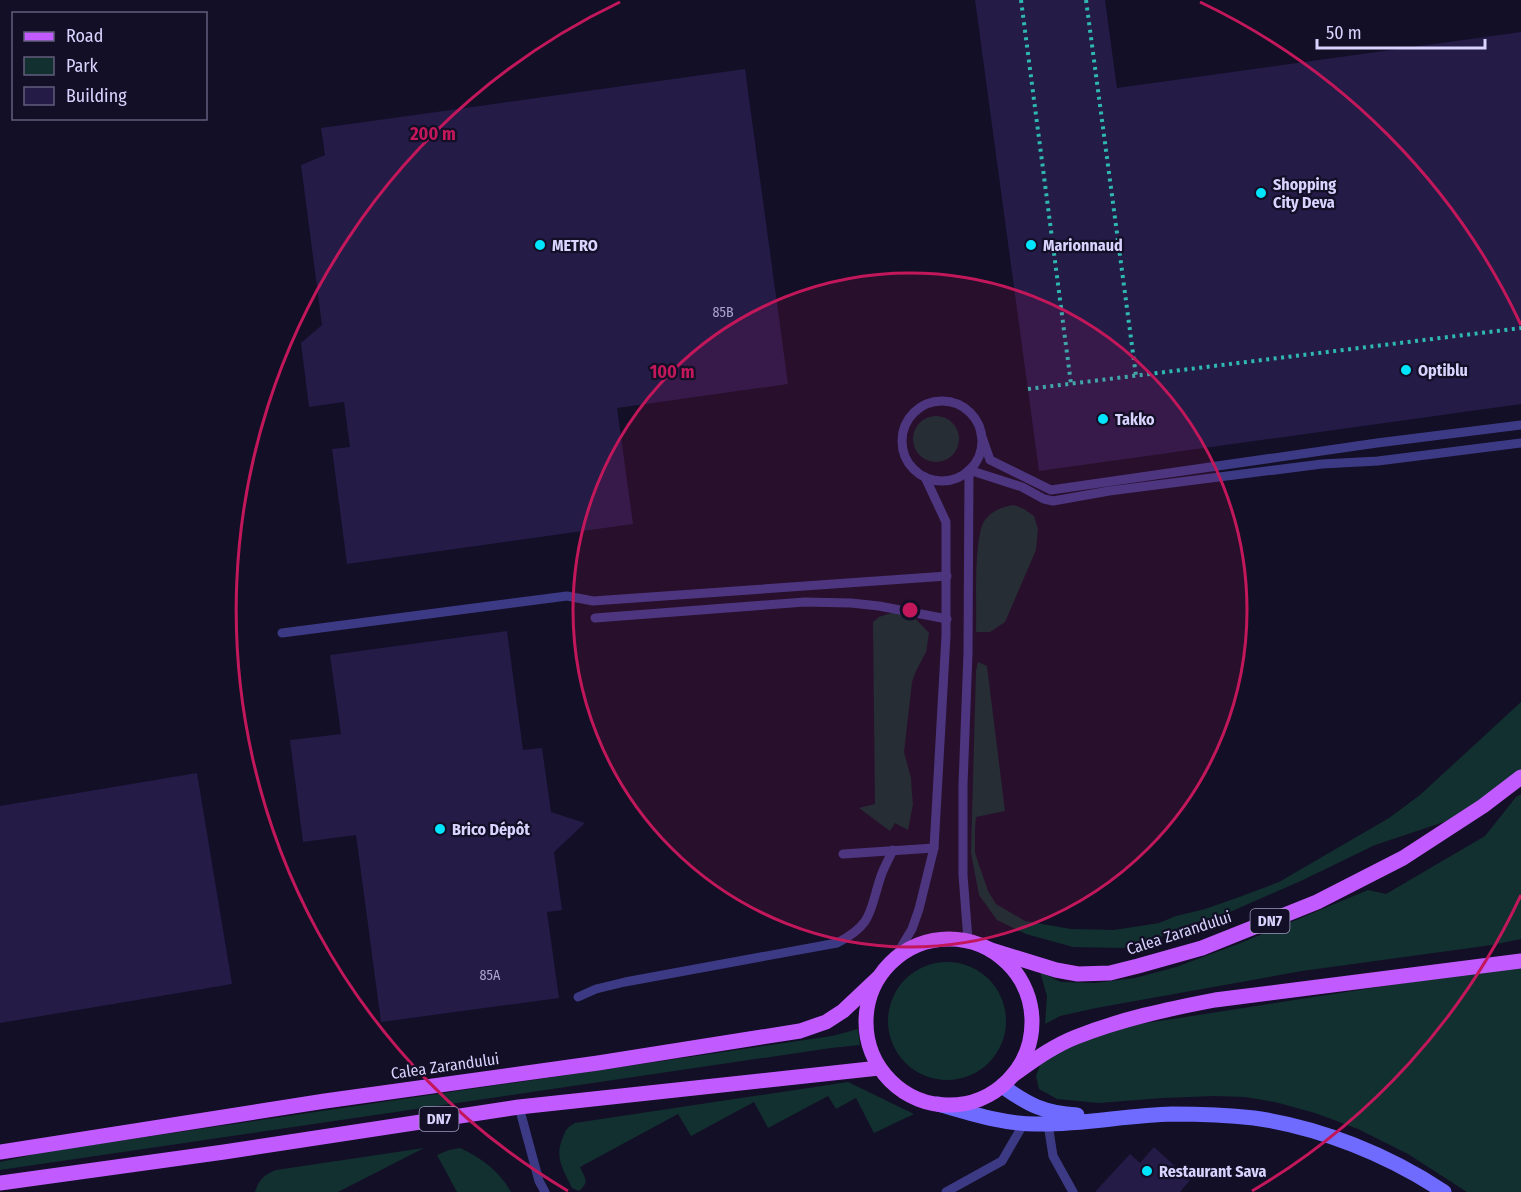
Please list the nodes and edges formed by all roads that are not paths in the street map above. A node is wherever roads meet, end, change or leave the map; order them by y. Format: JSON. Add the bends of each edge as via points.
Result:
{"nodes":[{"id":1,"x":1521,"y":425,"type":"edge"},
{"id":2,"x":981,"y":434,"type":"junction"},
{"id":3,"x":1521,"y":443,"type":"edge"},
{"id":4,"x":969,"y":470,"type":"junction"},
{"id":5,"x":925,"y":477,"type":"junction"},
{"id":6,"x":947,"y":576,"type":"junction"},
{"id":7,"x":595,"y":618,"type":"dead end"},
{"id":8,"x":946,"y":619,"type":"junction"},
{"id":9,"x":282,"y":633,"type":"dead end"},
{"id":10,"x":1521,"y":777,"type":"edge"},
{"id":11,"x":934,"y":848,"type":"junction"},
{"id":12,"x":893,"y":850,"type":"junction"},
{"id":13,"x":843,"y":854,"type":"dead end"},
{"id":14,"x":968,"y":940,"type":"junction"},
{"id":15,"x":991,"y":950,"type":"junction"},
{"id":16,"x":894,"y":959,"type":"junction"},
{"id":17,"x":1521,"y":961,"type":"edge"},
{"id":18,"x":878,"y":978,"type":"junction"},
{"id":19,"x":578,"y":997,"type":"dead end"},
{"id":20,"x":879,"y":1068,"type":"junction"},
{"id":21,"x":1007,"y":1081,"type":"junction"},
{"id":22,"x":938,"y":1104,"type":"junction"},
{"id":23,"x":519,"y":1107,"type":"junction"},
{"id":24,"x":1113,"y":1118,"type":"junction"},
{"id":25,"x":1024,"y":1123,"type":"junction"},
{"id":26,"x":1048,"y":1124,"type":"junction"},
{"id":27,"x":0,"y":1152,"type":"edge"},
{"id":28,"x":0,"y":1183,"type":"edge"},
{"id":29,"x":546,"y":1192,"type":"edge"},
{"id":30,"x":946,"y":1192,"type":"edge"},
{"id":31,"x":1073,"y":1192,"type":"edge"},
{"id":32,"x":1443,"y":1192,"type":"edge"}],
"edges":[{"from":1,"to":2,"type":"lane","via":[[1051,490],[990,460]]},
{"from":2,"to":4,"type":"lane","via":[[977,459]]},
{"from":2,"to":5,"type":"lane","via":[[972,414],[963,407],[942,401],[920,408],[906,424],[902,446],[911,466]]},
{"from":3,"to":4,"type":"lane","via":[[1322,464],[1053,501]]},
{"from":4,"to":5,"type":"lane","via":[[953,479]]},
{"from":4,"to":14,"type":"lane","via":[[963,807]]},
{"from":5,"to":6,"type":"lane","via":[[946,522]]},
{"from":6,"to":8,"type":"lane"},
{"from":6,"to":9,"type":"lane","via":[[593,601],[567,596]]},
{"from":7,"to":8,"type":"lane","via":[[805,602],[879,606]]},
{"from":8,"to":11,"type":"lane"},
{"from":10,"to":15,"type":"main road","name":"Calea Zarandului","number":"DN7","via":[[1403,858],[1317,902],[1202,948],[1110,973],[1078,974]]},
{"from":11,"to":12,"type":"lane"},
{"from":11,"to":16,"type":"lane","via":[[912,929]]},
{"from":12,"to":13,"type":"lane"},
{"from":12,"to":19,"type":"lane","via":[[868,918],[837,943],[626,982]]},
{"from":14,"to":15,"type":"main road","name":"Calea Zarandului","number":"DN7"},
{"from":14,"to":16,"type":"main road","name":"Calea Zarandului","number":"DN7","via":[[934,940],[916,945]]},
{"from":15,"to":21,"type":"main road","name":"Calea Zarandului","number":"DN7","via":[[1010,965],[1024,985],[1031,1008],[1032,1032],[1025,1055]]},
{"from":16,"to":18,"type":"main road","name":"Calea Zarandului","number":"DN7"},
{"from":17,"to":21,"type":"main road","name":"Calea Zarandului","number":"DN7","via":[[1167,1009],[1075,1037]]},
{"from":18,"to":20,"type":"main road","name":"Calea Zarandului","number":"DN7","via":[[868,1001],[866,1026]]},
{"from":18,"to":27,"type":"main road","name":"Calea Zarandului","number":"DN7","via":[[843,1011],[800,1031]]},
{"from":20,"to":22,"type":"main road","name":"Calea Zarandului","number":"DN7","via":[[915,1098]]},
{"from":20,"to":23,"type":"main road","number":"DN7"},
{"from":21,"to":22,"type":"main road","name":"Calea Zarandului","number":"DN7","via":[[986,1096],[966,1103]]},
{"from":21,"to":24,"type":"main road","name":"Calea Zarandului","via":[[1020,1099],[1040,1109]]},
{"from":22,"to":25,"type":"main road","name":"Calea Zarandului"},
{"from":23,"to":28,"type":"main road","number":"DN7"},
{"from":23,"to":29,"type":"lane","via":[[539,1181]]},
{"from":24,"to":26,"type":"main road","name":"Calea Zarandului"},
{"from":24,"to":32,"type":"main road","name":"Calea Zarandului","via":[[1207,1114],[1255,1118],[1310,1130],[1388,1160]]},
{"from":25,"to":26,"type":"main road","name":"Calea Zarandului"},
{"from":25,"to":30,"type":"lane","via":[[1002,1161]]},
{"from":26,"to":31,"type":"lane","via":[[1053,1156]]}]}
